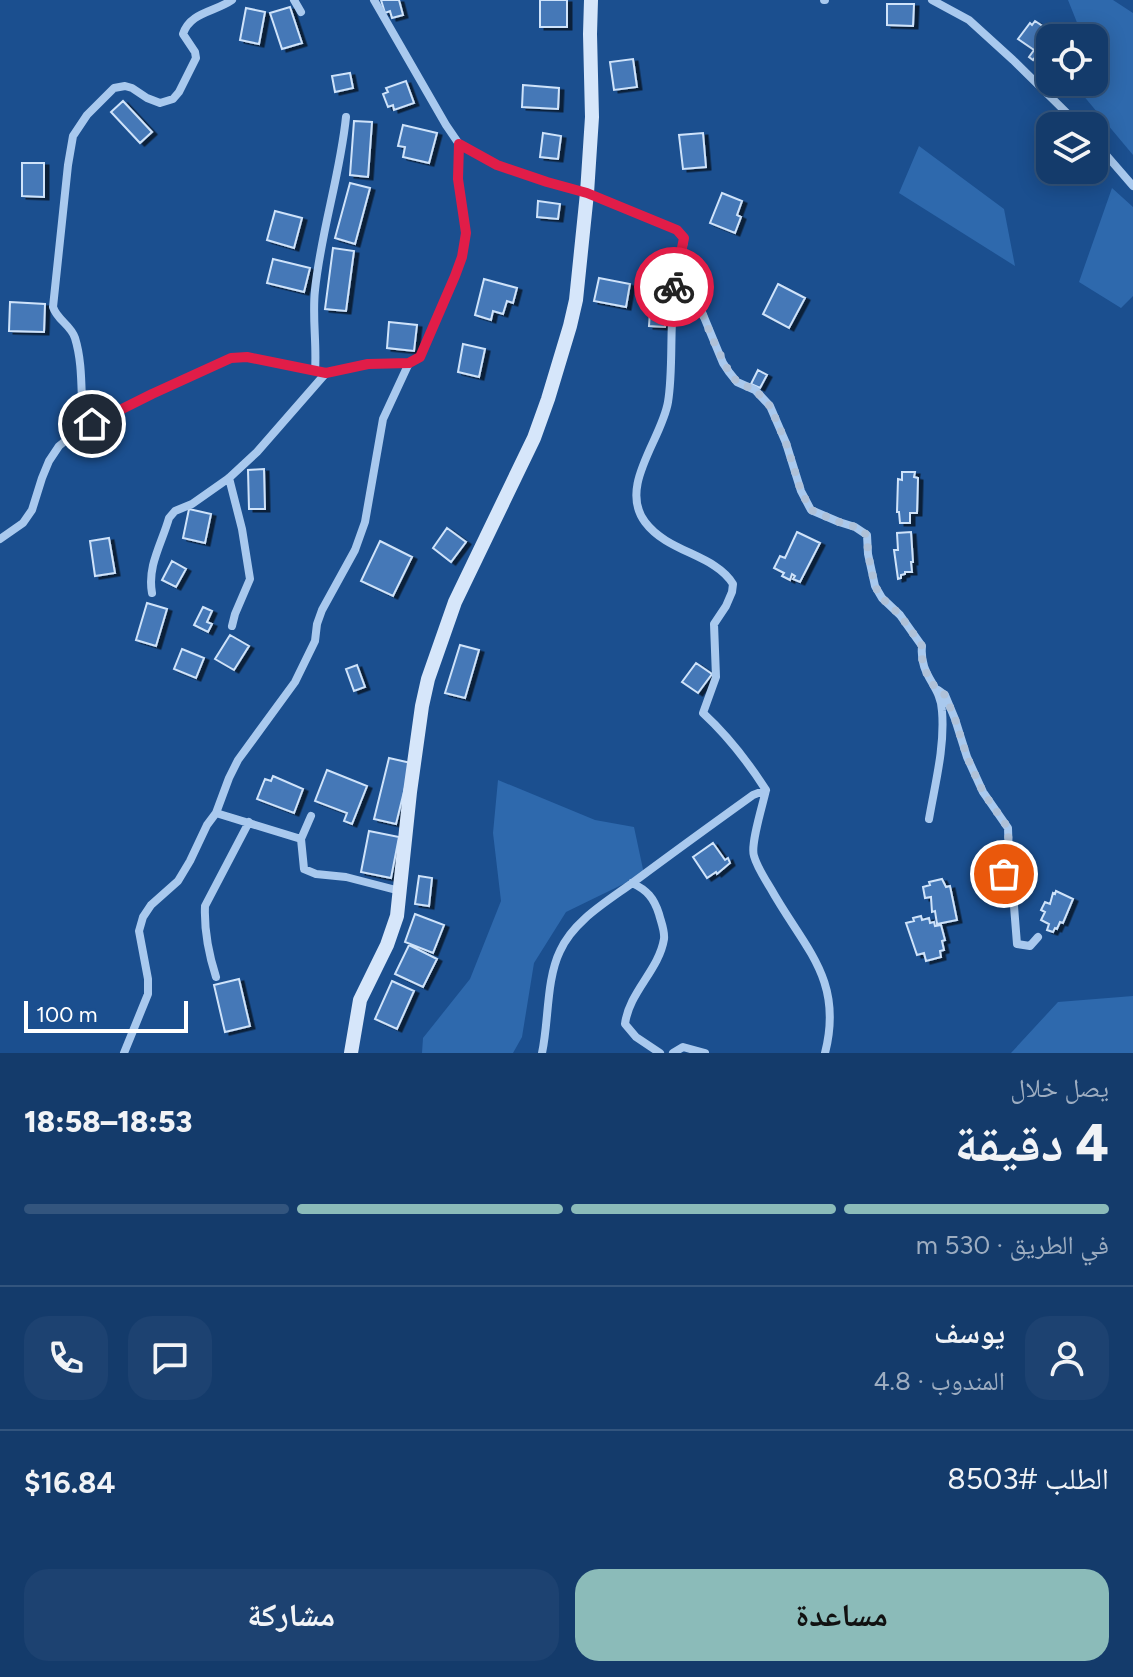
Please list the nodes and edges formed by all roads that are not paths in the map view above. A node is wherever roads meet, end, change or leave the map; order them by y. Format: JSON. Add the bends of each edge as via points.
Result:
{"nodes":[{"id":1,"x":232,"y":0,"type":"edge"},
{"id":2,"x":294,"y":0,"type":"edge"},
{"id":3,"x":374,"y":0,"type":"edge"},
{"id":4,"x":591,"y":0,"type":"edge"},
{"id":5,"x":932,"y":0,"type":"edge"},
{"id":6,"x":301,"y":12,"type":"dead end"},
{"id":7,"x":1066,"y":112,"type":"edge"},
{"id":8,"x":346,"y":117,"type":"dead end"},
{"id":9,"x":459,"y":144,"type":"junction"},
{"id":10,"x":1108,"y":157,"type":"edge"},
{"id":11,"x":1133,"y":186,"type":"edge"},
{"id":12,"x":587,"y":193,"type":"junction"},
{"id":13,"x":674,"y":289,"type":"junction"},
{"id":14,"x":409,"y":363,"type":"junction"},
{"id":15,"x":315,"y":371,"type":"junction"},
{"id":16,"x":326,"y":373,"type":"junction"},
{"id":17,"x":84,"y":429,"type":"junction"},
{"id":18,"x":229,"y":478,"type":"junction"},
{"id":19,"x":0,"y":539,"type":"edge"},
{"id":20,"x":152,"y":593,"type":"dead end"},
{"id":21,"x":232,"y":626,"type":"dead end"},
{"id":22,"x":932,"y":684,"type":"junction"},
{"id":23,"x":766,"y":790,"type":"junction"},
{"id":24,"x":216,"y":813,"type":"junction"},
{"id":25,"x":311,"y":816,"type":"dead end"},
{"id":26,"x":929,"y":819,"type":"dead end"},
{"id":27,"x":249,"y":822,"type":"junction"},
{"id":28,"x":301,"y":839,"type":"junction"},
{"id":29,"x":632,"y":883,"type":"junction"},
{"id":30,"x":400,"y":891,"type":"junction"},
{"id":31,"x":1038,"y":937,"type":"dead end"},
{"id":32,"x":216,"y":977,"type":"dead end"},
{"id":33,"x":124,"y":1053,"type":"edge"},
{"id":34,"x":351,"y":1053,"type":"edge"},
{"id":35,"x":542,"y":1053,"type":"edge"},
{"id":36,"x":660,"y":1053,"type":"edge"},
{"id":37,"x":673,"y":1053,"type":"edge"},
{"id":38,"x":705,"y":1053,"type":"edge"},
{"id":39,"x":825,"y":1053,"type":"edge"}],
"edges":[{"from":1,"to":17,"type":"street","via":[[185,28],[196,58],[173,99],[160,103],[132,88],[114,88],[73,136],[53,307],[74,334]]},
{"from":2,"to":6,"type":"street"},
{"from":3,"to":9,"type":"street"},
{"from":4,"to":12,"type":"main road"},
{"from":5,"to":7,"type":"street","via":[[969,20]]},
{"from":8,"to":15,"type":"street","via":[[315,292]]},
{"from":9,"to":12,"type":"street","via":[[497,165]]},
{"from":9,"to":14,"type":"street","via":[[466,233],[462,257],[420,357]]},
{"from":10,"to":11,"type":"street"},
{"from":12,"to":13,"type":"street","via":[[682,233]]},
{"from":12,"to":30,"type":"main road","via":[[576,300],[548,399],[455,602],[428,679]]},
{"from":13,"to":22,"type":"street","via":[[699,305],[737,382],[755,390],[770,406],[811,510],[867,535],[875,586],[922,646],[924,670]]},
{"from":13,"to":23,"type":"street","via":[[668,402],[635,504],[659,537],[710,563],[732,581],[732,592],[714,624],[716,677],[703,713]]},
{"from":14,"to":16,"type":"street"},
{"from":14,"to":24,"type":"street","via":[[383,419],[355,550],[322,610],[315,641],[295,682],[238,760]]},
{"from":15,"to":16,"type":"street"},
{"from":15,"to":17,"type":"street","via":[[231,358]]},
{"from":16,"to":18,"type":"street"},
{"from":17,"to":19,"type":"street","via":[[59,446],[32,510]]},
{"from":18,"to":20,"type":"street","via":[[169,518],[151,570]]},
{"from":18,"to":21,"type":"street","via":[[250,579]]},
{"from":22,"to":26,"type":"street","via":[[941,701],[942,723]]},
{"from":22,"to":31,"type":"street","via":[[945,695],[983,792],[1008,828],[1004,874],[1017,944],[1030,946]]},
{"from":23,"to":29,"type":"street"},
{"from":23,"to":39,"type":"street","via":[[753,854],[816,960],[828,991],[831,1021]]},
{"from":24,"to":27,"type":"street"},
{"from":24,"to":33,"type":"street","via":[[178,881],[143,917],[139,931],[148,994]]},
{"from":25,"to":28,"type":"street"},
{"from":27,"to":28,"type":"street"},
{"from":27,"to":32,"type":"street","via":[[205,906]]},
{"from":28,"to":30,"type":"street","via":[[304,869]]},
{"from":29,"to":35,"type":"street","via":[[594,911],[558,953]]},
{"from":29,"to":36,"type":"street","via":[[646,889],[656,905],[665,937],[625,1024]]},
{"from":30,"to":34,"type":"main road","via":[[387,945],[360,1000]]},
{"from":37,"to":38,"type":"street","via":[[683,1047]]}]}
